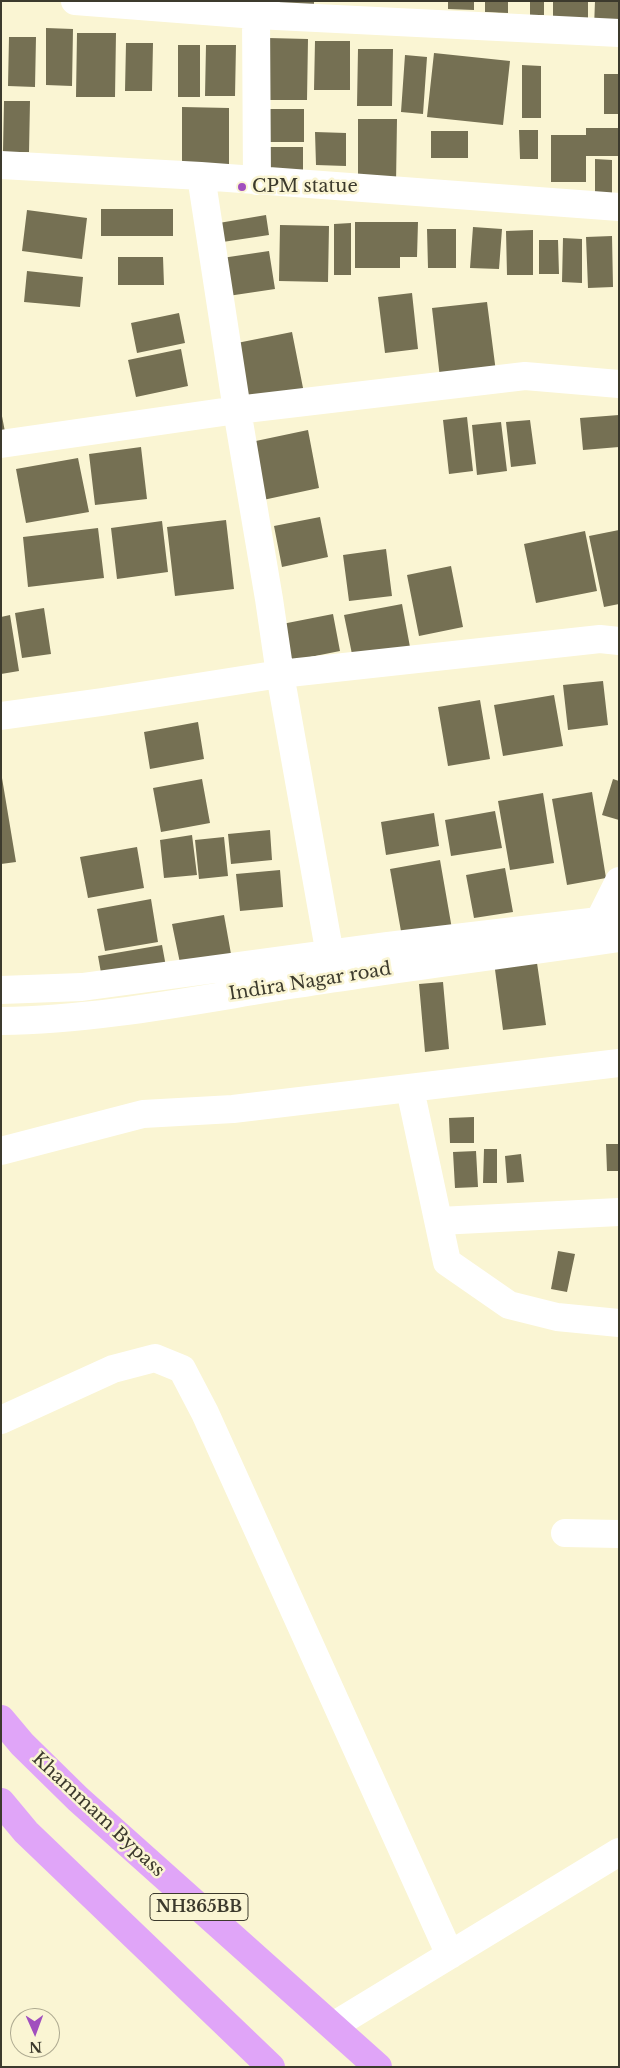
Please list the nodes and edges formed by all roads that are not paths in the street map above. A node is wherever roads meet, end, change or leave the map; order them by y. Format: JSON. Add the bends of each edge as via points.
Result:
{"nodes":[{"id":1,"x":75,"y":1,"type":"edge"},
{"id":2,"x":257,"y":8,"type":"edge"},
{"id":3,"x":619,"y":33,"type":"edge"},
{"id":4,"x":1,"y":164,"type":"edge"},
{"id":5,"x":201,"y":176,"type":"junction"},
{"id":6,"x":257,"y":181,"type":"junction"},
{"id":7,"x":619,"y":207,"type":"edge"},
{"id":8,"x":619,"y":384,"type":"edge"},
{"id":9,"x":237,"y":410,"type":"junction"},
{"id":10,"x":1,"y":444,"type":"edge"},
{"id":11,"x":619,"y":641,"type":"edge"},
{"id":12,"x":280,"y":674,"type":"junction"},
{"id":13,"x":1,"y":716,"type":"edge"},
{"id":14,"x":619,"y":881,"type":"edge"},
{"id":15,"x":612,"y":925,"type":"edge"},
{"id":16,"x":330,"y":955,"type":"junction"},
{"id":17,"x":1,"y":990,"type":"edge"},
{"id":18,"x":1,"y":1021,"type":"edge"},
{"id":19,"x":619,"y":1062,"type":"edge"},
{"id":20,"x":410,"y":1089,"type":"junction"},
{"id":21,"x":1,"y":1151,"type":"edge"},
{"id":22,"x":619,"y":1212,"type":"edge"},
{"id":23,"x":439,"y":1221,"type":"junction"},
{"id":24,"x":619,"y":1324,"type":"edge"},
{"id":25,"x":1,"y":1420,"type":"edge"},
{"id":26,"x":565,"y":1533,"type":"dead end"},
{"id":27,"x":619,"y":1534,"type":"edge"},
{"id":28,"x":1,"y":1719,"type":"edge"},
{"id":29,"x":1,"y":1802,"type":"edge"},
{"id":30,"x":619,"y":1852,"type":"edge"},
{"id":31,"x":450,"y":1954,"type":"junction"},
{"id":32,"x":333,"y":2026,"type":"junction"},
{"id":33,"x":271,"y":2067,"type":"edge"},
{"id":34,"x":378,"y":2067,"type":"edge"}],
"edges":[{"from":1,"to":2,"type":"street"},
{"from":2,"to":3,"type":"street"},
{"from":2,"to":6,"type":"street"},
{"from":4,"to":5,"type":"street"},
{"from":5,"to":6,"type":"street"},
{"from":5,"to":9,"type":"street"},
{"from":6,"to":7,"type":"street"},
{"from":8,"to":9,"type":"street","via":[[525,376]]},
{"from":9,"to":10,"type":"street"},
{"from":9,"to":12,"type":"street"},
{"from":11,"to":12,"type":"street","via":[[600,639]]},
{"from":12,"to":13,"type":"street"},
{"from":12,"to":16,"type":"street"},
{"from":14,"to":15,"type":"street"},
{"from":15,"to":16,"type":"street","name":"Indira Nagar road","via":[[386,946]]},
{"from":15,"to":18,"type":"street","name":"Indira Nagar road","via":[[350,975],[148,1007]]},
{"from":16,"to":17,"type":"street","name":"Indira Nagar road","via":[[82,987]]},
{"from":19,"to":20,"type":"street"},
{"from":20,"to":21,"type":"street","via":[[233,1109],[143,1114]]},
{"from":20,"to":23,"type":"street"},
{"from":22,"to":23,"type":"street"},
{"from":23,"to":24,"type":"street","via":[[447,1262],[509,1306]]},
{"from":25,"to":31,"type":"street","via":[[112,1369],[155,1358],[182,1369]]},
{"from":26,"to":27,"type":"street"},
{"from":28,"to":32,"type":"highway","name":"Khammam Bypass","number":"NH365BB","via":[[78,1799]]},
{"from":29,"to":33,"type":"highway","number":"NH365BB","via":[[26,1832]]},
{"from":30,"to":31,"type":"street"},
{"from":31,"to":32,"type":"street"},
{"from":32,"to":34,"type":"highway","name":"Khammam Bypass","number":"NH365BB"}]}
